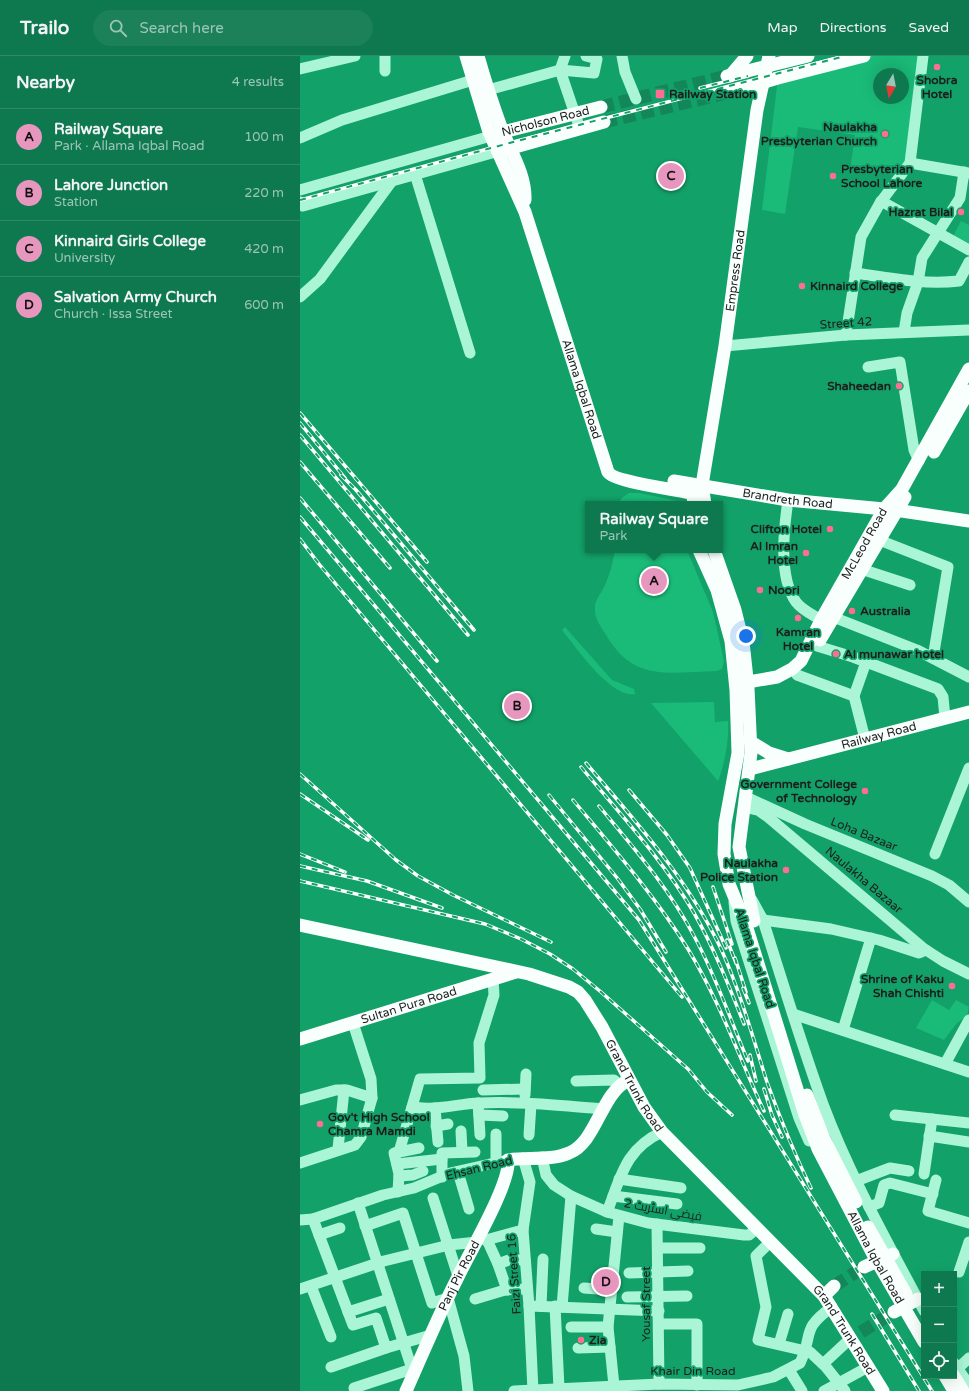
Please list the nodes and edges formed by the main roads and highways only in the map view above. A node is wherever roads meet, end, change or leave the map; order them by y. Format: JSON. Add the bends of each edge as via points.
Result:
{"nodes":[{"id":1,"x":466,"y":56,"type":"edge"},
{"id":2,"x":478,"y":56,"type":"edge"},
{"id":3,"x":747,"y":56,"type":"edge"},
{"id":4,"x":864,"y":56,"type":"edge"},
{"id":5,"x":803,"y":57,"type":"edge"},
{"id":6,"x":764,"y":62,"type":"edge"},
{"id":7,"x":761,"y":83,"type":"junction"},
{"id":8,"x":731,"y":92,"type":"tunnel mouth"},
{"id":9,"x":601,"y":107,"type":"tunnel mouth"},
{"id":10,"x":604,"y":122,"type":"tunnel mouth"},
{"id":11,"x":497,"y":134,"type":"junction"},
{"id":12,"x":505,"y":149,"type":"junction"},
{"id":13,"x":969,"y":369,"type":"edge"},
{"id":14,"x":969,"y":392,"type":"edge"},
{"id":15,"x":607,"y":469,"type":"junction"},
{"id":16,"x":702,"y":485,"type":"junction"},
{"id":17,"x":694,"y":501,"type":"edge"},
{"id":18,"x":705,"y":501,"type":"edge"},
{"id":19,"x":890,"y":510,"type":"junction"},
{"id":20,"x":969,"y":521,"type":"edge"},
{"id":21,"x":700,"y":553,"type":"edge"},
{"id":22,"x":715,"y":553,"type":"edge"},
{"id":23,"x":827,"y":618,"type":"junction"},
{"id":24,"x":742,"y":686,"type":"junction"},
{"id":25,"x":969,"y":712,"type":"edge"},
{"id":26,"x":751,"y":742,"type":"junction"},
{"id":27,"x":788,"y":759,"type":"junction"},
{"id":28,"x":750,"y":769,"type":"junction"},
{"id":29,"x":754,"y":922,"type":"junction"},
{"id":30,"x":300,"y":925,"type":"edge"},
{"id":31,"x":517,"y":971,"type":"junction"},
{"id":32,"x":300,"y":1040,"type":"edge"},
{"id":33,"x":624,"y":1083,"type":"junction"},
{"id":34,"x":502,"y":1161,"type":"joint"},
{"id":35,"x":893,"y":1254,"type":"road end"},
{"id":36,"x":869,"y":1265,"type":"tunnel mouth"},
{"id":37,"x":834,"y":1286,"type":"tunnel mouth"},
{"id":38,"x":824,"y":1296,"type":"junction"},
{"id":39,"x":921,"y":1305,"type":"edge"},
{"id":40,"x":898,"y":1310,"type":"tunnel mouth"},
{"id":41,"x":921,"y":1321,"type":"edge"},
{"id":42,"x":921,"y":1337,"type":"edge"},
{"id":43,"x":951,"y":1379,"type":"edge"},
{"id":44,"x":954,"y":1379,"type":"edge"},
{"id":45,"x":880,"y":1390,"type":"edge"},
{"id":46,"x":406,"y":1391,"type":"edge"},
{"id":47,"x":954,"y":1391,"type":"edge"},
{"id":48,"x":963,"y":1391,"type":"edge"}],
"edges":[{"from":1,"to":11,"type":"main road","name":"Allama Iqbal Road","via":[[473,80]]},
{"from":2,"to":11,"type":"main road","name":"Allama Iqbal Road"},
{"from":3,"to":6,"type":"main road","via":[[729,76]]},
{"from":4,"to":7,"type":"main road"},
{"from":5,"to":6,"type":"main road"},
{"from":6,"to":7,"type":"main road","name":"Empress Road"},
{"from":7,"to":8,"type":"main road"},
{"from":7,"to":16,"type":"main road","name":"Empress Road","via":[[725,346]]},
{"from":9,"to":11,"type":"main road","name":"Nicholson Road"},
{"from":10,"to":12,"type":"main road","name":"Nicholson Road"},
{"from":11,"to":12,"type":"main road","name":"Allama Iqbal Road"},
{"from":12,"to":15,"type":"main road","name":"Allama Iqbal Road","via":[[526,195],[525,212]]},
{"from":13,"to":19,"type":"main road","name":"McLeod Road"},
{"from":14,"to":19,"type":"main road","name":"McLeod Road","via":[[923,471]]},
{"from":15,"to":16,"type":"main road","name":"Brandreth Road"},
{"from":15,"to":17,"type":"main road","via":[[610,476],[618,479],[690,493]]},
{"from":16,"to":18,"type":"main road"},
{"from":16,"to":19,"type":"main road","name":"Brandreth Road","via":[[788,500]]},
{"from":19,"to":20,"type":"main road","name":"Brandreth Road"},
{"from":19,"to":23,"type":"main road","name":"McLeod Road"},
{"from":19,"to":23,"type":"main road","name":"McLeod Road","via":[[879,540]]},
{"from":21,"to":24,"type":"main road","name":"Allama Iqbal Road","via":[[723,608]]},
{"from":22,"to":24,"type":"main road","name":"Allama Iqbal Road","via":[[743,642]]},
{"from":23,"to":24,"type":"main road","name":"McLeod Road","via":[[796,666],[777,677]]},
{"from":23,"to":24,"type":"main road","name":"McLeod Road","via":[[806,667],[797,675],[781,682]]},
{"from":24,"to":26,"type":"main road","name":"Allama Iqbal Road"},
{"from":24,"to":29,"type":"main road","name":"Allama Iqbal Road","via":[[738,753],[724,839],[726,870],[733,893]]},
{"from":25,"to":27,"type":"main road","name":"Railway Road"},
{"from":26,"to":27,"type":"main road","via":[[769,753]]},
{"from":26,"to":28,"type":"main road","name":"Allama Iqbal Road"},
{"from":27,"to":28,"type":"main road","name":"Railway Road"},
{"from":28,"to":29,"type":"main road","name":"Allama Iqbal Road","via":[[739,856]]},
{"from":29,"to":41,"type":"main road","name":"Allama Iqbal Road","bridge":true,"via":[[820,1128],[868,1227]]},
{"from":29,"to":42,"type":"main road","name":"Allama Iqbal Road","bridge":true,"via":[[811,1132],[832,1178]]},
{"from":30,"to":31,"type":"main road","name":"Grand Trunk Road"},
{"from":31,"to":32,"type":"main road","name":"Sultan Pura Road"},
{"from":31,"to":33,"type":"main road","name":"Grand Trunk Road","via":[[560,983],[578,992],[602,1027]]},
{"from":33,"to":34,"type":"main road","name":"Ehsan Road","via":[[585,1140],[574,1150],[564,1155]]},
{"from":33,"to":38,"type":"main road","name":"Grand Trunk Road","via":[[662,1132]]},
{"from":34,"to":46,"type":"main road","name":"Panj Pir Road","via":[[508,1172],[481,1239],[458,1276]]},
{"from":35,"to":36,"type":"main road"},
{"from":37,"to":38,"type":"main road"},
{"from":38,"to":45,"type":"main road","name":"Grand Trunk Road","via":[[856,1335]]},
{"from":39,"to":40,"type":"main road"},
{"from":43,"to":47,"type":"main road","bridge":true},
{"from":44,"to":48,"type":"main road"}]}
